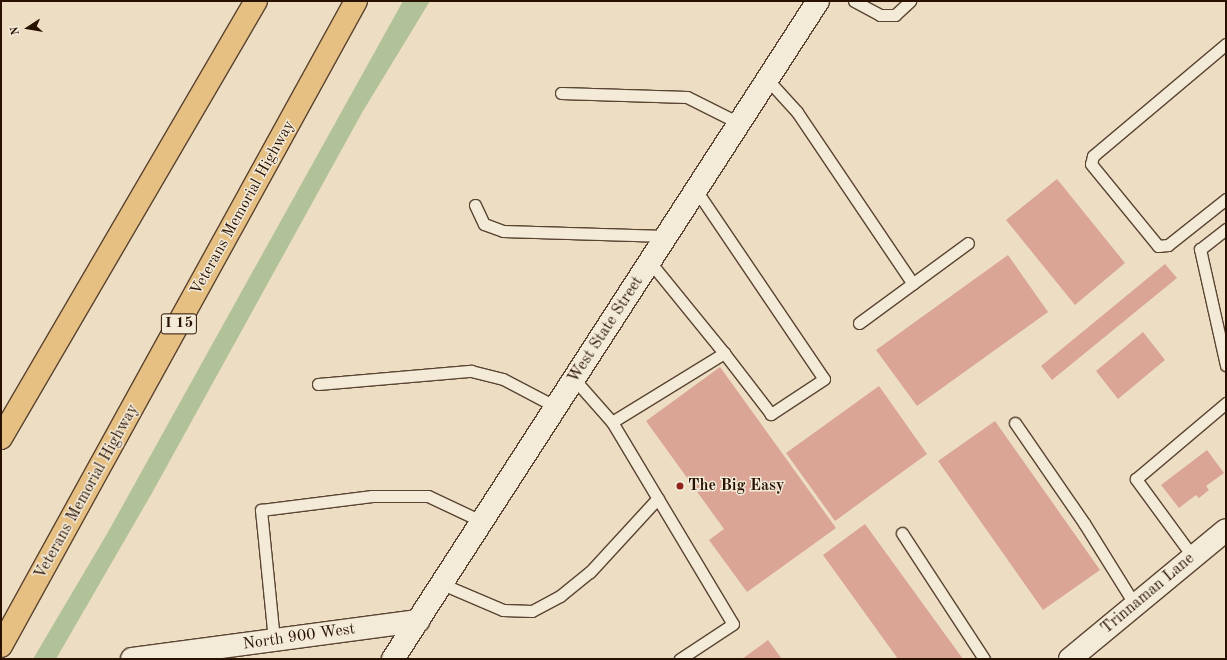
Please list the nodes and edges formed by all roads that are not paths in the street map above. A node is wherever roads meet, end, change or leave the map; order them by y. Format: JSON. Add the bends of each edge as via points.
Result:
{"nodes":[{"id":1,"x":256,"y":1,"type":"edge"},
{"id":2,"x":356,"y":1,"type":"edge"},
{"id":3,"x":818,"y":1,"type":"edge"},
{"id":4,"x":854,"y":1,"type":"edge"},
{"id":5,"x":910,"y":1,"type":"edge"},
{"id":6,"x":1226,"y":44,"type":"edge"},
{"id":7,"x":767,"y":79,"type":"junction"},
{"id":8,"x":561,"y":93,"type":"dead end"},
{"id":9,"x":739,"y":123,"type":"junction"},
{"id":10,"x":696,"y":190,"type":"junction"},
{"id":11,"x":1226,"y":199,"type":"edge"},
{"id":12,"x":475,"y":205,"type":"dead end"},
{"id":13,"x":1226,"y":229,"type":"edge"},
{"id":14,"x":666,"y":236,"type":"junction"},
{"id":15,"x":968,"y":243,"type":"dead end"},
{"id":16,"x":650,"y":262,"type":"junction"},
{"id":17,"x":912,"y":284,"type":"junction"},
{"id":18,"x":859,"y":323,"type":"dead end"},
{"id":19,"x":724,"y":353,"type":"junction"},
{"id":20,"x":1226,"y":365,"type":"edge"},
{"id":21,"x":574,"y":379,"type":"junction"},
{"id":22,"x":318,"y":384,"type":"dead end"},
{"id":23,"x":1226,"y":403,"type":"edge"},
{"id":24,"x":556,"y":407,"type":"junction"},
{"id":25,"x":612,"y":422,"type":"junction"},
{"id":26,"x":1015,"y":423,"type":"dead end"},
{"id":27,"x":1,"y":438,"type":"edge"},
{"id":28,"x":658,"y":498,"type":"junction"},
{"id":29,"x":483,"y":522,"type":"junction"},
{"id":30,"x":1226,"y":530,"type":"edge"},
{"id":31,"x":902,"y":533,"type":"dead end"},
{"id":32,"x":1193,"y":557,"type":"junction"},
{"id":33,"x":442,"y":584,"type":"junction"},
{"id":34,"x":1135,"y":605,"type":"junction"},
{"id":35,"x":418,"y":621,"type":"junction"},
{"id":36,"x":274,"y":640,"type":"junction"},
{"id":37,"x":1,"y":646,"type":"edge"},
{"id":38,"x":132,"y":659,"type":"edge"},
{"id":39,"x":393,"y":659,"type":"edge"},
{"id":40,"x":680,"y":659,"type":"edge"},
{"id":41,"x":984,"y":659,"type":"edge"},
{"id":42,"x":1070,"y":659,"type":"edge"}],
"edges":[{"from":1,"to":27,"type":"highway"},
{"from":2,"to":37,"type":"highway","name":"Veterans Memorial Highway","number":"I 15"},
{"from":3,"to":7,"type":"main road","name":"West State Street"},
{"from":4,"to":5,"type":"lane","via":[[880,15],[895,16]]},
{"from":6,"to":11,"type":"lane","via":[[1092,156],[1091,164],[1158,246],[1168,245]]},
{"from":7,"to":9,"type":"main road","name":"West State Street"},
{"from":7,"to":17,"type":"lane","via":[[797,112]]},
{"from":8,"to":9,"type":"lane","via":[[687,97]]},
{"from":9,"to":10,"type":"main road","name":"West State Street"},
{"from":10,"to":14,"type":"main road","name":"West State Street"},
{"from":10,"to":19,"type":"lane","via":[[824,379],[771,414]]},
{"from":12,"to":14,"type":"lane","via":[[484,224],[503,231]]},
{"from":13,"to":20,"type":"lane","via":[[1200,249]]},
{"from":14,"to":16,"type":"main road","name":"West State Street"},
{"from":15,"to":17,"type":"lane"},
{"from":16,"to":19,"type":"lane"},
{"from":16,"to":21,"type":"main road","name":"West State Street"},
{"from":17,"to":18,"type":"lane"},
{"from":19,"to":25,"type":"lane"},
{"from":21,"to":24,"type":"main road","name":"West State Street"},
{"from":21,"to":25,"type":"lane"},
{"from":22,"to":24,"type":"lane","via":[[471,371],[503,379]]},
{"from":23,"to":32,"type":"lane","via":[[1136,479]]},
{"from":24,"to":29,"type":"main road","name":"West State Street"},
{"from":25,"to":28,"type":"lane"},
{"from":26,"to":34,"type":"lane","via":[[1084,523]]},
{"from":28,"to":33,"type":"lane","via":[[595,567],[560,596],[532,611],[503,610]]},
{"from":28,"to":40,"type":"lane","via":[[733,624]]},
{"from":29,"to":33,"type":"main road","name":"West State Street"},
{"from":29,"to":36,"type":"lane","via":[[428,496],[372,496],[261,510]]},
{"from":30,"to":32,"type":"main road","name":"Trinnaman Lane"},
{"from":31,"to":41,"type":"lane"},
{"from":32,"to":34,"type":"main road","name":"Trinnaman Lane"},
{"from":33,"to":35,"type":"main road","name":"West State Street"},
{"from":34,"to":42,"type":"main road","name":"Trinnaman Lane"},
{"from":35,"to":36,"type":"main road","name":"North 900 West"},
{"from":35,"to":39,"type":"main road","name":"West State Street"},
{"from":36,"to":38,"type":"main road","name":"North 900 West"}]}
